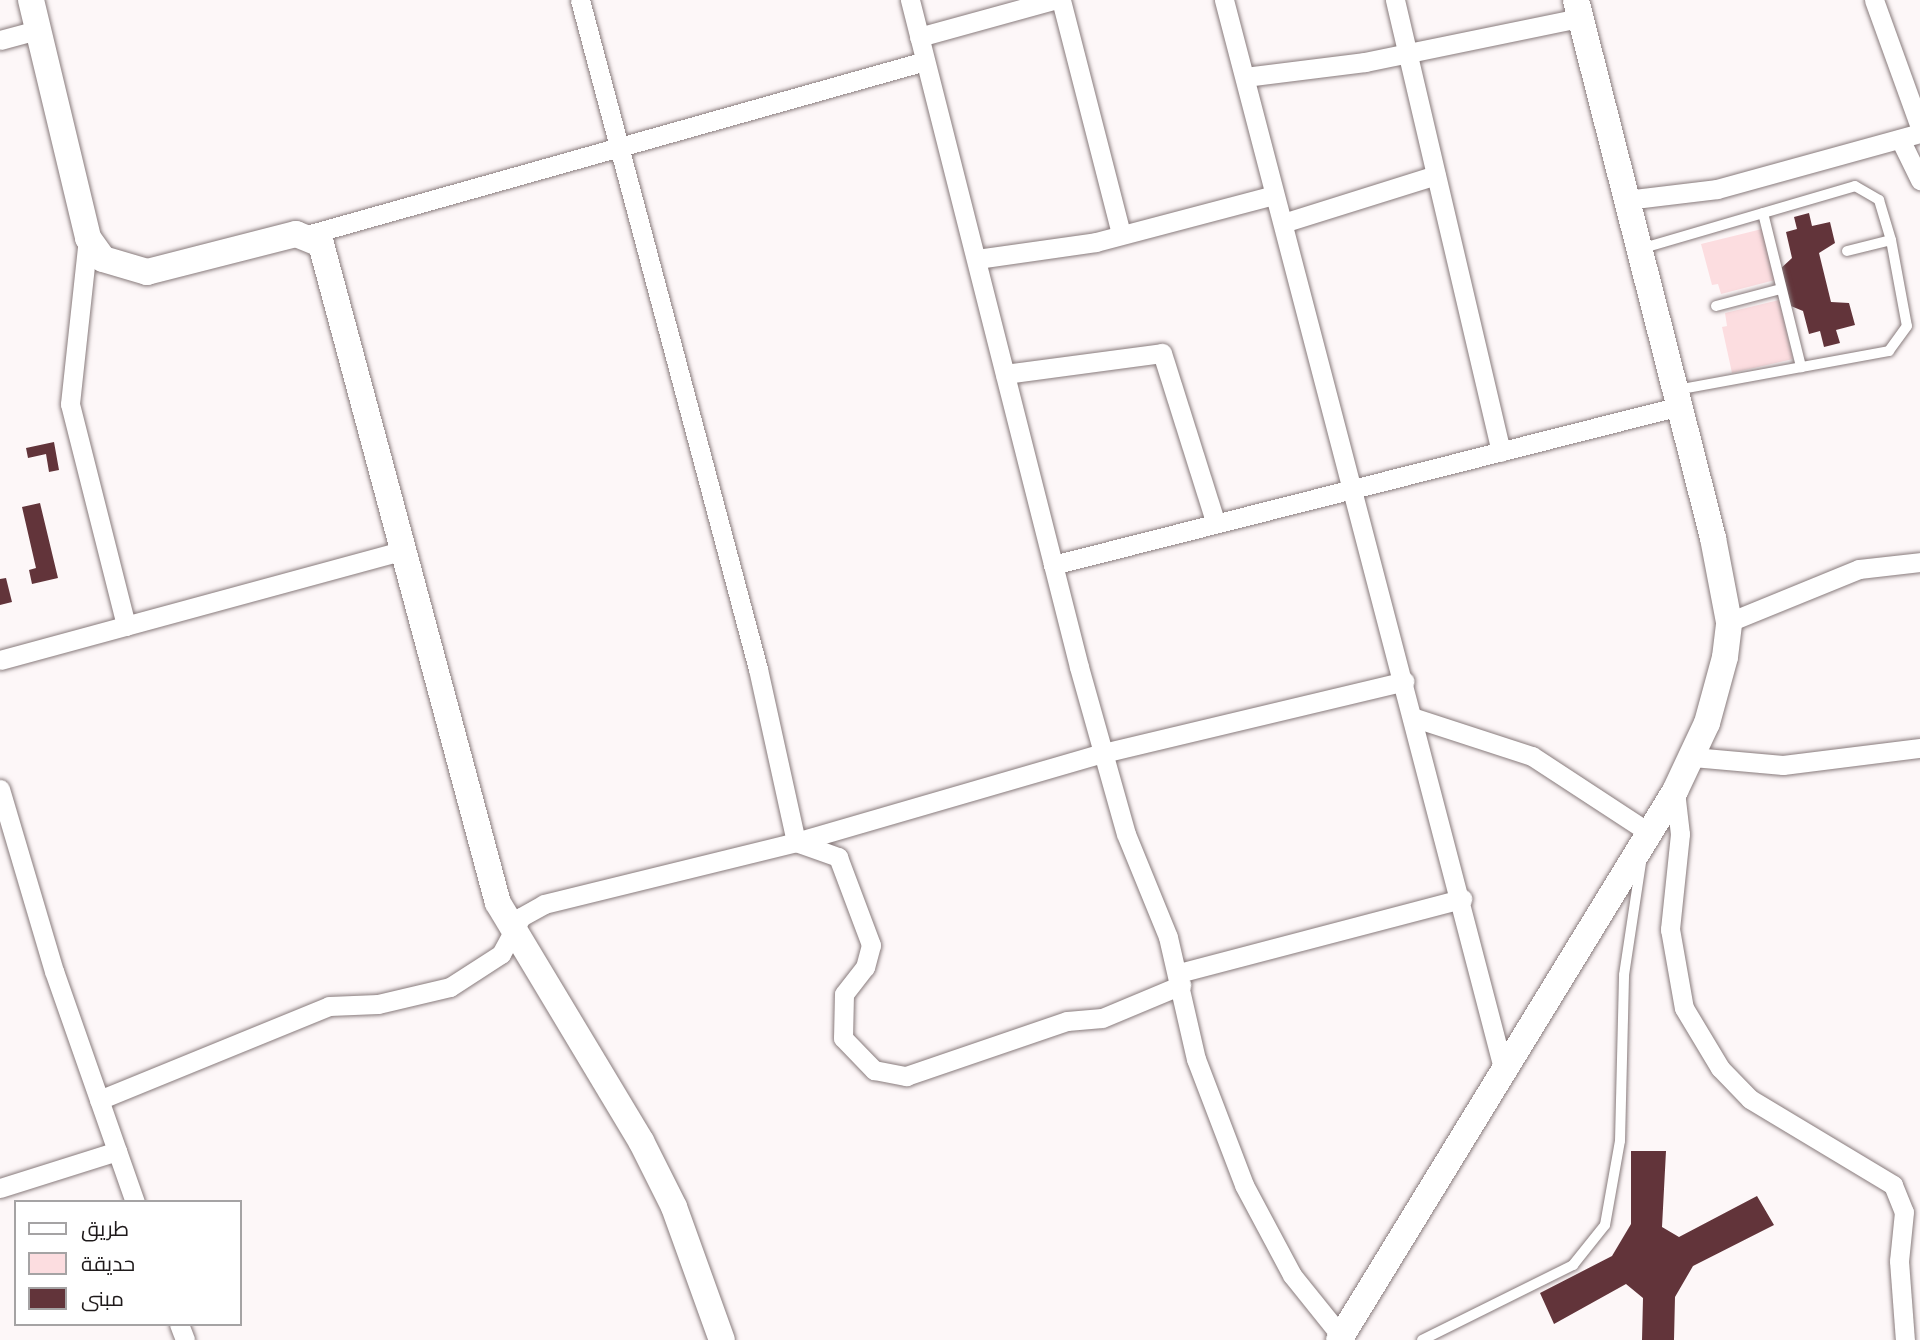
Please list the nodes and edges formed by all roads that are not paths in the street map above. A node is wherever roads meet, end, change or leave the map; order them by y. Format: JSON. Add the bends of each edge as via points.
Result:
{"nodes":[{"id":1,"x":31,"y":0,"type":"edge"},
{"id":2,"x":580,"y":0,"type":"edge"},
{"id":3,"x":910,"y":0,"type":"edge"},
{"id":4,"x":1053,"y":0,"type":"edge"},
{"id":5,"x":1061,"y":0,"type":"edge"},
{"id":6,"x":1224,"y":0,"type":"edge"},
{"id":7,"x":1395,"y":0,"type":"edge"},
{"id":8,"x":1874,"y":0,"type":"edge"},
{"id":9,"x":1578,"y":9,"type":"edge"},
{"id":10,"x":38,"y":30,"type":"junction"},
{"id":11,"x":919,"y":37,"type":"junction"},
{"id":12,"x":0,"y":40,"type":"edge"},
{"id":13,"x":1408,"y":54,"type":"junction"},
{"id":14,"x":925,"y":61,"type":"junction"},
{"id":15,"x":1245,"y":77,"type":"junction"},
{"id":16,"x":1920,"y":127,"type":"edge"},
{"id":17,"x":1920,"y":133,"type":"edge"},
{"id":18,"x":1899,"y":139,"type":"junction"},
{"id":19,"x":620,"y":148,"type":"junction"},
{"id":20,"x":1436,"y":175,"type":"junction"},
{"id":21,"x":1920,"y":180,"type":"edge"},
{"id":22,"x":1274,"y":195,"type":"junction"},
{"id":23,"x":1626,"y":200,"type":"junction"},
{"id":24,"x":1763,"y":213,"type":"junction"},
{"id":25,"x":1283,"y":223,"type":"junction"},
{"id":26,"x":1121,"y":234,"type":"junction"},
{"id":27,"x":307,"y":235,"type":"junction"},
{"id":28,"x":88,"y":237,"type":"junction"},
{"id":29,"x":1891,"y":240,"type":"junction"},
{"id":30,"x":1640,"y":249,"type":"junction"},
{"id":31,"x":1847,"y":251,"type":"dead end"},
{"id":32,"x":977,"y":259,"type":"junction"},
{"id":33,"x":1781,"y":289,"type":"junction"},
{"id":34,"x":1716,"y":306,"type":"dead end"},
{"id":35,"x":1801,"y":367,"type":"junction"},
{"id":36,"x":1005,"y":374,"type":"junction"},
{"id":37,"x":1678,"y":398,"type":"junction"},
{"id":38,"x":1501,"y":452,"type":"junction"},
{"id":39,"x":1353,"y":485,"type":"junction"},
{"id":40,"x":1215,"y":521,"type":"junction"},
{"id":41,"x":402,"y":551,"type":"junction"},
{"id":42,"x":1920,"y":562,"type":"edge"},
{"id":43,"x":1053,"y":565,"type":"junction"},
{"id":44,"x":1729,"y":622,"type":"junction"},
{"id":45,"x":126,"y":626,"type":"junction"},
{"id":46,"x":0,"y":660,"type":"edge"},
{"id":47,"x":1405,"y":681,"type":"junction"},
{"id":48,"x":1415,"y":718,"type":"junction"},
{"id":49,"x":1920,"y":748,"type":"edge"},
{"id":50,"x":1103,"y":753,"type":"junction"},
{"id":51,"x":1693,"y":757,"type":"junction"},
{"id":52,"x":0,"y":789,"type":"edge"},
{"id":53,"x":1675,"y":791,"type":"junction"},
{"id":54,"x":1648,"y":832,"type":"junction"},
{"id":55,"x":796,"y":842,"type":"junction"},
{"id":56,"x":1462,"y":899,"type":"junction"},
{"id":57,"x":512,"y":929,"type":"junction"},
{"id":58,"x":1180,"y":979,"type":"junction"},
{"id":59,"x":1504,"y":1072,"type":"junction"},
{"id":60,"x":99,"y":1100,"type":"junction"},
{"id":61,"x":117,"y":1151,"type":"junction"},
{"id":62,"x":0,"y":1188,"type":"edge"},
{"id":63,"x":134,"y":1200,"type":"edge"},
{"id":64,"x":1340,"y":1338,"type":"edge"},
{"id":65,"x":722,"y":1340,"type":"edge"},
{"id":66,"x":1422,"y":1340,"type":"edge"},
{"id":67,"x":1905,"y":1340,"type":"edge"}],
"edges":[{"from":1,"to":10,"type":"street"},
{"from":2,"to":19,"type":"street"},
{"from":3,"to":11,"type":"street"},
{"from":4,"to":11,"type":"street"},
{"from":5,"to":26,"type":"street"},
{"from":6,"to":15,"type":"street"},
{"from":7,"to":13,"type":"street"},
{"from":8,"to":16,"type":"street"},
{"from":9,"to":13,"type":"street"},
{"from":9,"to":23,"type":"street"},
{"from":10,"to":12,"type":"street"},
{"from":10,"to":28,"type":"street"},
{"from":11,"to":14,"type":"street"},
{"from":13,"to":15,"type":"street"},
{"from":13,"to":20,"type":"street"},
{"from":14,"to":19,"type":"street"},
{"from":14,"to":32,"type":"street"},
{"from":15,"to":22,"type":"street"},
{"from":17,"to":18,"type":"street"},
{"from":18,"to":21,"type":"street"},
{"from":18,"to":23,"type":"street","via":[[1717,189]]},
{"from":19,"to":27,"type":"street"},
{"from":19,"to":55,"type":"street","via":[[758,669]]},
{"from":20,"to":25,"type":"street"},
{"from":20,"to":38,"type":"street"},
{"from":22,"to":25,"type":"street"},
{"from":22,"to":26,"type":"street"},
{"from":23,"to":30,"type":"street"},
{"from":24,"to":29,"type":"lane","via":[[1854,186],[1880,200]]},
{"from":24,"to":30,"type":"lane"},
{"from":24,"to":33,"type":"lane"},
{"from":25,"to":39,"type":"street"},
{"from":26,"to":32,"type":"street"},
{"from":27,"to":28,"type":"street","via":[[147,272],[108,263]]},
{"from":27,"to":41,"type":"street","via":[[325,254]]},
{"from":28,"to":45,"type":"street","via":[[72,340],[72,426]]},
{"from":29,"to":31,"type":"lane"},
{"from":29,"to":35,"type":"lane","via":[[1906,326],[1901,340],[1889,351]]},
{"from":30,"to":37,"type":"street"},
{"from":32,"to":36,"type":"street"},
{"from":33,"to":34,"type":"lane"},
{"from":33,"to":35,"type":"lane"},
{"from":35,"to":37,"type":"lane"},
{"from":36,"to":40,"type":"street","via":[[1163,354]]},
{"from":36,"to":43,"type":"street"},
{"from":37,"to":38,"type":"street"},
{"from":37,"to":44,"type":"street"},
{"from":38,"to":39,"type":"street"},
{"from":39,"to":40,"type":"street"},
{"from":39,"to":47,"type":"street"},
{"from":40,"to":43,"type":"street"},
{"from":41,"to":45,"type":"street"},
{"from":41,"to":57,"type":"street","via":[[494,889]]},
{"from":42,"to":44,"type":"street","via":[[1859,569]]},
{"from":43,"to":50,"type":"street"},
{"from":44,"to":51,"type":"street","via":[[1718,690]]},
{"from":45,"to":46,"type":"street"},
{"from":47,"to":48,"type":"street"},
{"from":47,"to":50,"type":"street"},
{"from":48,"to":54,"type":"street","via":[[1532,756]]},
{"from":48,"to":56,"type":"street"},
{"from":49,"to":51,"type":"street","via":[[1783,765]]},
{"from":50,"to":55,"type":"street"},
{"from":50,"to":58,"type":"street","via":[[1125,834]]},
{"from":51,"to":53,"type":"street"},
{"from":52,"to":60,"type":"street"},
{"from":53,"to":54,"type":"street"},
{"from":53,"to":67,"type":"street","via":[[1681,834],[1670,929],[1684,1008],[1720,1068],[1750,1099],[1894,1185],[1904,1213],[1899,1284]]},
{"from":54,"to":59,"type":"street"},
{"from":54,"to":66,"type":"lane","via":[[1629,927],[1620,1141],[1605,1225],[1573,1265]]},
{"from":55,"to":57,"type":"street","via":[[544,904]]},
{"from":55,"to":58,"type":"street","via":[[831,850],[855,890],[871,945],[865,967],[844,994],[840,1026],[849,1047],[874,1070],[906,1076],[1067,1021],[1102,1018]]},
{"from":56,"to":58,"type":"street"},
{"from":56,"to":59,"type":"street"},
{"from":57,"to":60,"type":"street","via":[[501,954],[450,987],[377,1004],[329,1006]]},
{"from":57,"to":65,"type":"street","via":[[641,1142],[674,1207]]},
{"from":58,"to":64,"type":"street","via":[[1196,1059],[1239,1173],[1292,1276]]},
{"from":59,"to":64,"type":"street"},
{"from":60,"to":61,"type":"street"},
{"from":61,"to":62,"type":"street"},
{"from":61,"to":63,"type":"street"}]}
